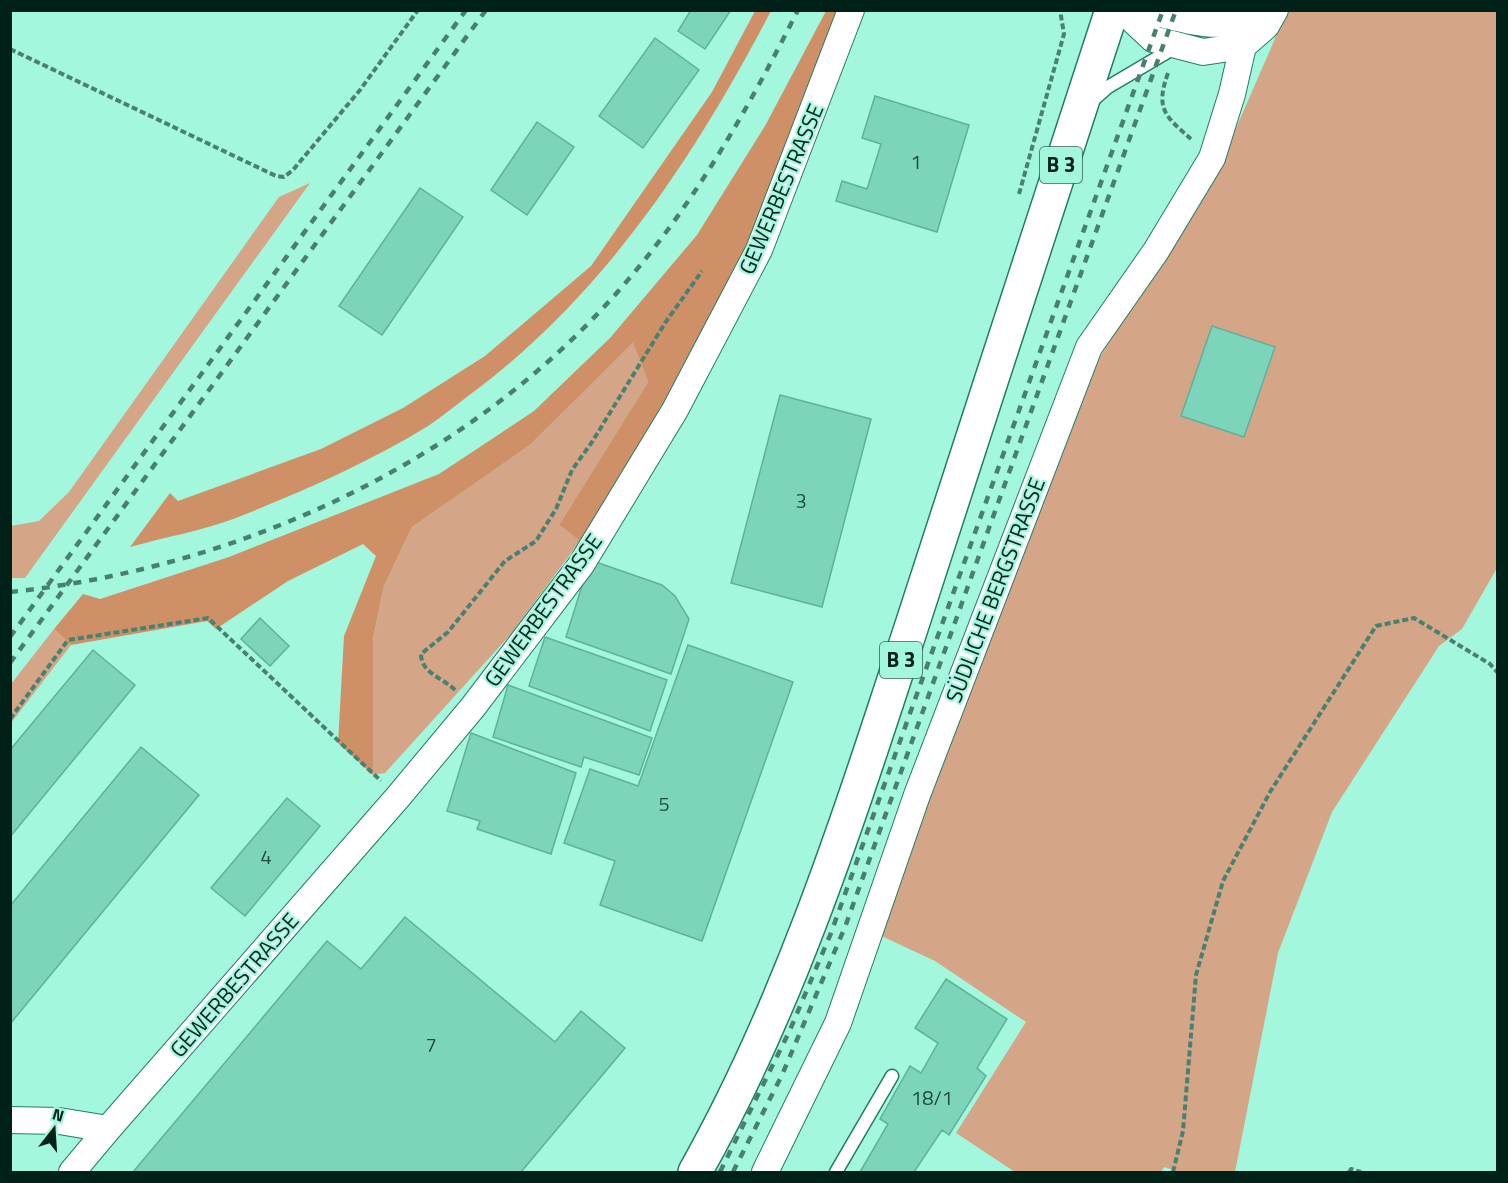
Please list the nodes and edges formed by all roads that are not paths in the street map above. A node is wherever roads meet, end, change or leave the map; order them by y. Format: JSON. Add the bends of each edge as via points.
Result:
{"nodes":[{"id":1,"x":851,"y":10,"type":"edge"},
{"id":2,"x":1112,"y":10,"type":"edge"},
{"id":3,"x":1122,"y":10,"type":"edge"},
{"id":4,"x":1146,"y":10,"type":"edge"},
{"id":5,"x":1262,"y":10,"type":"edge"},
{"id":6,"x":1275,"y":10,"type":"edge"},
{"id":7,"x":1241,"y":34,"type":"junction"},
{"id":8,"x":1177,"y":46,"type":"junction"},
{"id":9,"x":1079,"y":112,"type":"junction"},
{"id":10,"x":892,"y":1076,"type":"dead end"},
{"id":11,"x":10,"y":1120,"type":"edge"},
{"id":12,"x":108,"y":1129,"type":"junction"},
{"id":13,"x":72,"y":1173,"type":"edge"},
{"id":14,"x":695,"y":1173,"type":"edge"},
{"id":15,"x":765,"y":1173,"type":"edge"},
{"id":16,"x":836,"y":1173,"type":"edge"}],
"edges":[{"from":1,"to":12,"type":"street","name":"GEWERBESTRASSE","via":[[759,250],[675,410],[581,565],[473,707],[398,797]]},
{"from":2,"to":9,"type":"main road","number":"B 3"},
{"from":3,"to":8,"type":"street","via":[[1153,39]]},
{"from":4,"to":7,"type":"street"},
{"from":5,"to":7,"type":"street"},
{"from":6,"to":7,"type":"street","via":[[1266,26]]},
{"from":7,"to":8,"type":"street","via":[[1203,52]]},
{"from":7,"to":15,"type":"street","name":"SÜDLICHE BERGSTRASSE","via":[[1232,94],[1212,158],[1156,251],[1089,347],[917,795],[838,1023]]},
{"from":8,"to":9,"type":"lane","via":[[1108,87]]},
{"from":9,"to":14,"type":"main road","number":"B 3","via":[[875,738],[795,960],[753,1059]]},
{"from":10,"to":16,"type":"lane"},
{"from":11,"to":12,"type":"street","via":[[59,1120]]},
{"from":12,"to":13,"type":"street","name":"GEWERBESTRASSE"}]}
